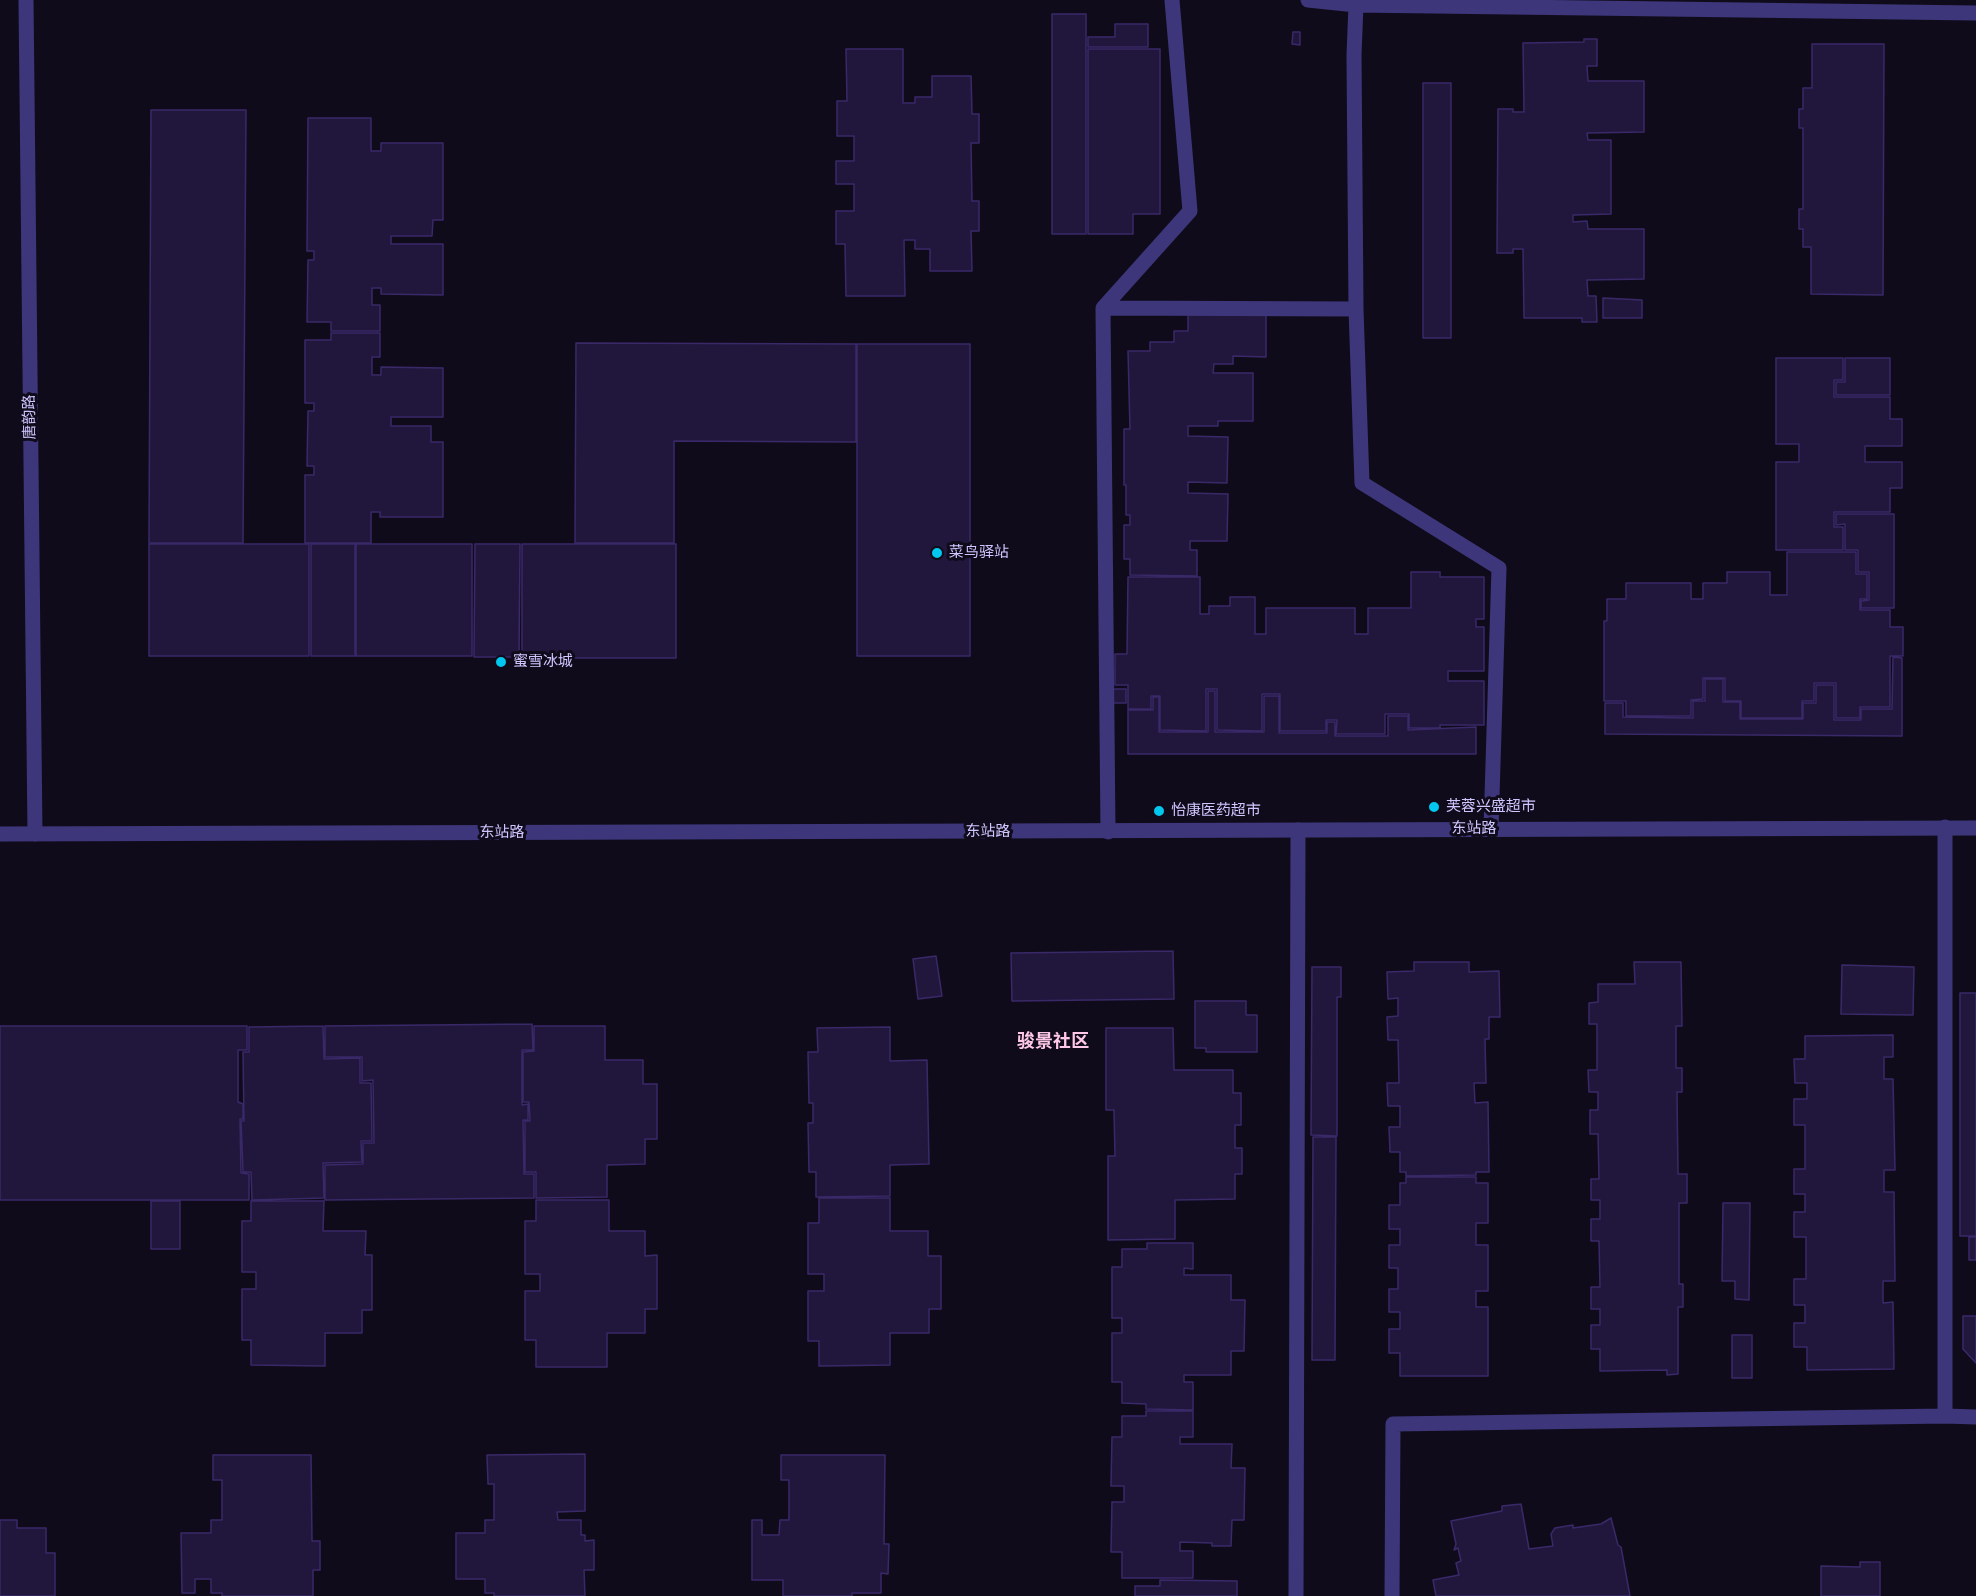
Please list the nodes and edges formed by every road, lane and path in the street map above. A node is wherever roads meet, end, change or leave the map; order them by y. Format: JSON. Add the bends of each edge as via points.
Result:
{"nodes":[{"id":1,"x":26,"y":0,"type":"edge"},
{"id":2,"x":1172,"y":0,"type":"edge"},
{"id":3,"x":1308,"y":0,"type":"edge"},
{"id":4,"x":1356,"y":5,"type":"junction"},
{"id":5,"x":1976,"y":14,"type":"edge"},
{"id":6,"x":1103,"y":308,"type":"junction"},
{"id":7,"x":1356,"y":309,"type":"junction"},
{"id":8,"x":1945,"y":827,"type":"junction"},
{"id":9,"x":1976,"y":828,"type":"edge"},
{"id":10,"x":1491,"y":829,"type":"junction"},
{"id":11,"x":1298,"y":830,"type":"junction"},
{"id":12,"x":1108,"y":832,"type":"junction"},
{"id":13,"x":0,"y":834,"type":"edge"},
{"id":14,"x":34,"y":834,"type":"junction"},
{"id":15,"x":1945,"y":1416,"type":"junction"},
{"id":16,"x":1976,"y":1417,"type":"edge"},
{"id":17,"x":1296,"y":1596,"type":"edge"},
{"id":18,"x":1392,"y":1596,"type":"edge"}],
"edges":[{"from":1,"to":14,"type":"street","name":"唐韵路"},
{"from":2,"to":6,"type":"street","via":[[1190,211]]},
{"from":3,"to":4,"type":"street"},
{"from":4,"to":5,"type":"street"},
{"from":4,"to":7,"type":"street"},
{"from":6,"to":7,"type":"street"},
{"from":6,"to":12,"type":"street"},
{"from":7,"to":10,"type":"street","via":[[1362,483],[1499,568]]},
{"from":8,"to":9,"type":"street","name":"东站路"},
{"from":8,"to":10,"type":"street","name":"东站路"},
{"from":8,"to":15,"type":"street"},
{"from":10,"to":11,"type":"street","name":"东站路"},
{"from":11,"to":12,"type":"street","name":"东站路"},
{"from":11,"to":17,"type":"street"},
{"from":12,"to":14,"type":"street","name":"东站路"},
{"from":13,"to":14,"type":"street","name":"东站路"},
{"from":15,"to":16,"type":"street"},
{"from":15,"to":18,"type":"street","via":[[1393,1424]]}]}
